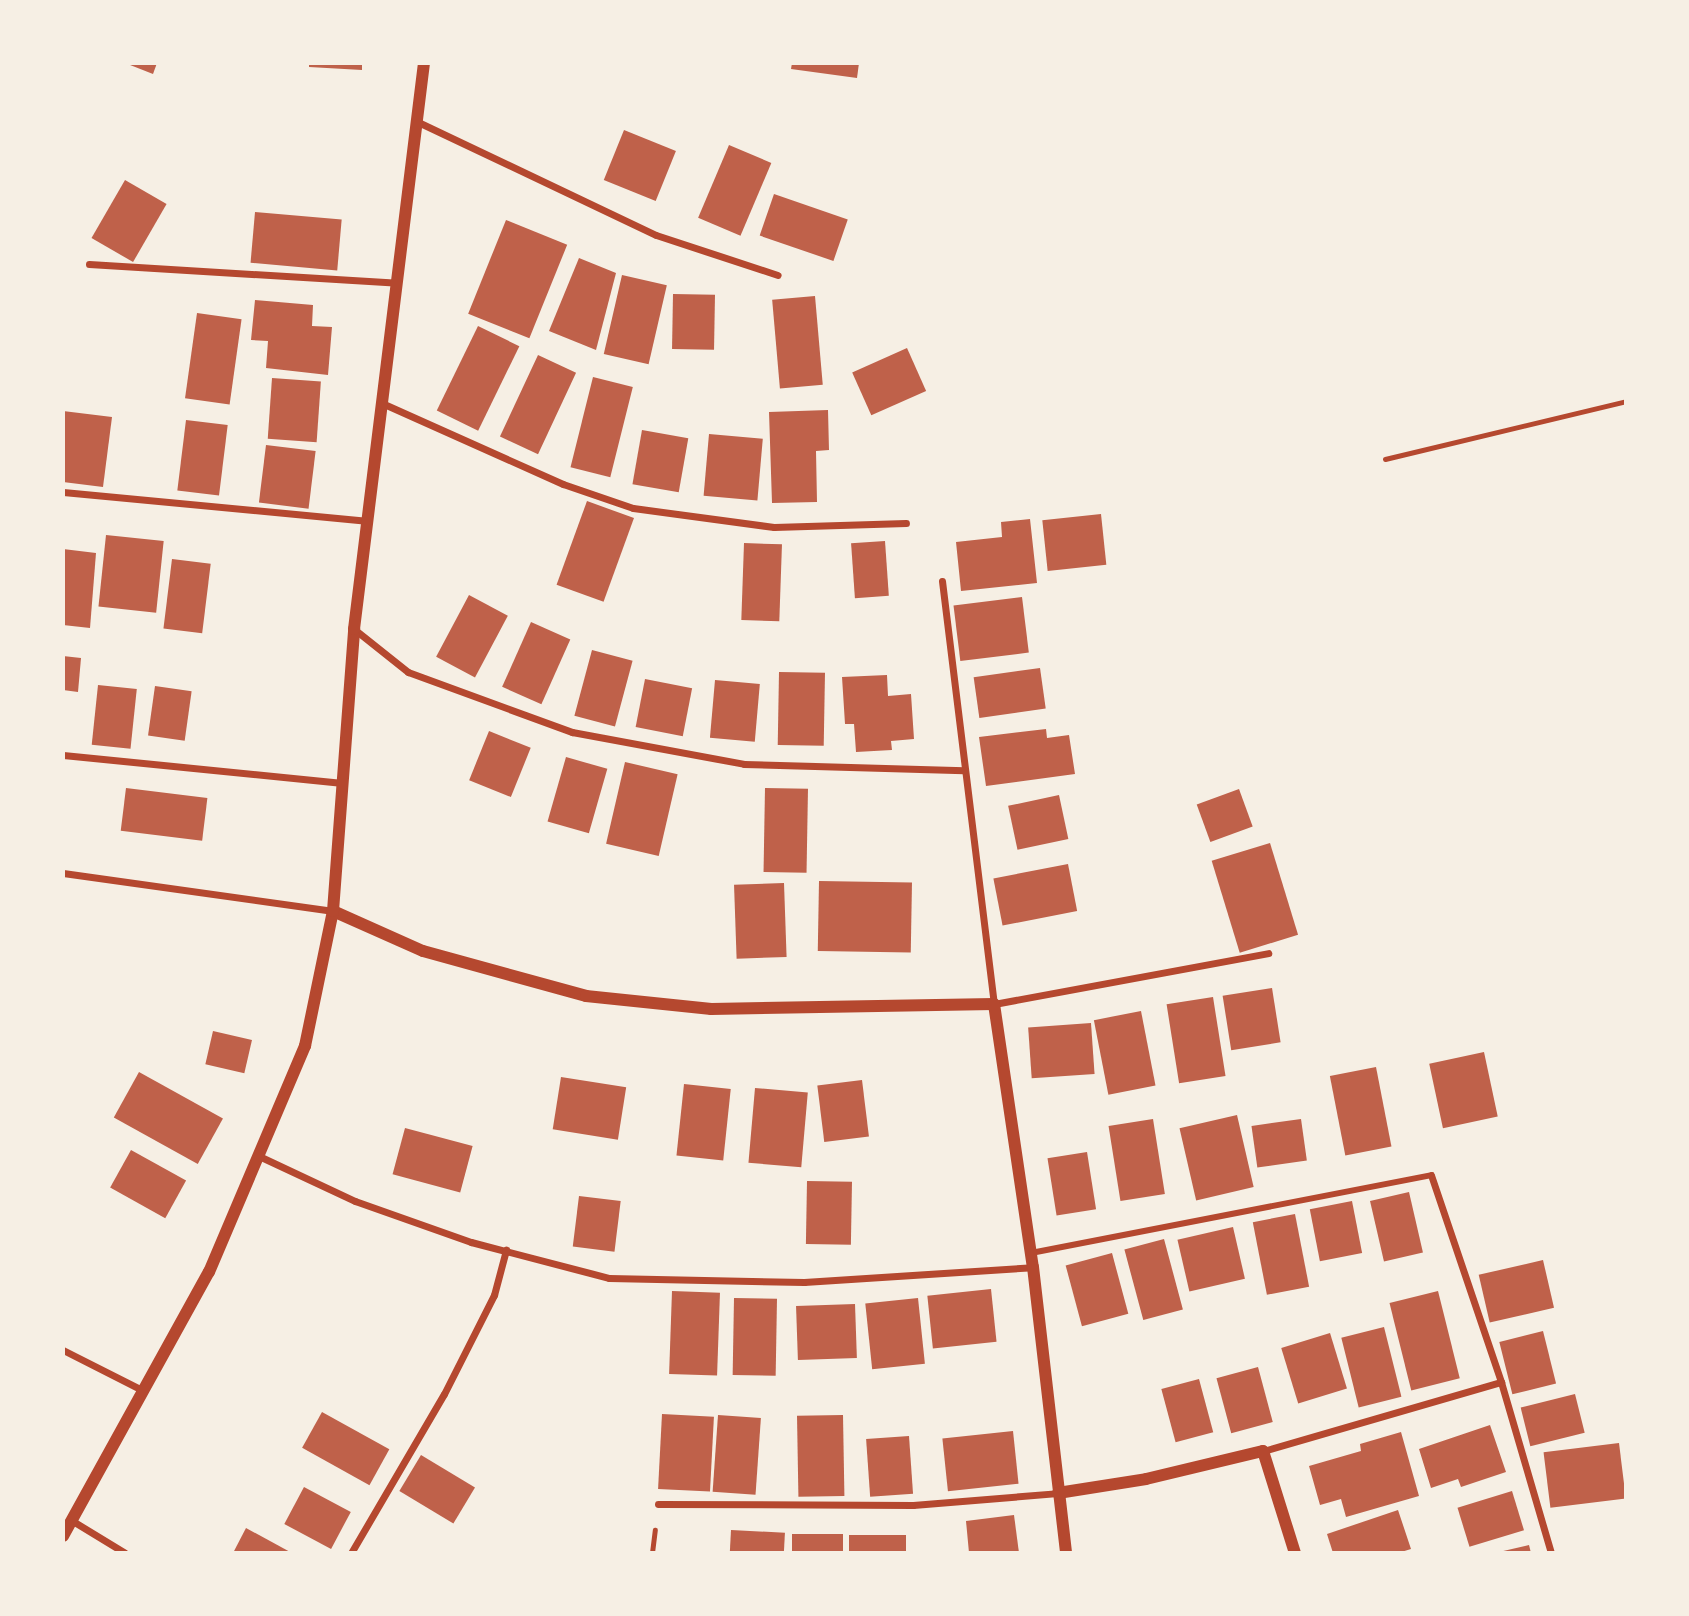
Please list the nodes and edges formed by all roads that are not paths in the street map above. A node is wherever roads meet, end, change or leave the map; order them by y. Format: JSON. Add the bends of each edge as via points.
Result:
{"nodes":[{"id":1,"x":424,"y":63,"type":"edge"},
{"id":2,"x":418,"y":122,"type":"junction"},
{"id":3,"x":89,"y":264,"type":"dead end"},
{"id":4,"x":778,"y":275,"type":"dead end"},
{"id":5,"x":397,"y":283,"type":"junction"},
{"id":6,"x":1626,"y":401,"type":"edge"},
{"id":7,"x":384,"y":404,"type":"junction"},
{"id":8,"x":1385,"y":459,"type":"dead end"},
{"id":9,"x":63,"y":492,"type":"edge"},
{"id":10,"x":369,"y":521,"type":"junction"},
{"id":11,"x":906,"y":523,"type":"dead end"},
{"id":12,"x":943,"y":581,"type":"dead end"},
{"id":13,"x":354,"y":629,"type":"junction"},
{"id":14,"x":63,"y":755,"type":"edge"},
{"id":15,"x":964,"y":770,"type":"junction"},
{"id":16,"x":343,"y":783,"type":"junction"},
{"id":17,"x":63,"y":873,"type":"edge"},
{"id":18,"x":333,"y":911,"type":"junction"},
{"id":19,"x":1268,"y":953,"type":"dead end"},
{"id":20,"x":994,"y":1004,"type":"junction"},
{"id":21,"x":261,"y":1157,"type":"junction"},
{"id":22,"x":1431,"y":1175,"type":"joint"},
{"id":23,"x":506,"y":1250,"type":"junction"},
{"id":24,"x":1030,"y":1253,"type":"junction"},
{"id":25,"x":1033,"y":1267,"type":"junction"},
{"id":26,"x":63,"y":1350,"type":"edge"},
{"id":27,"x":1501,"y":1382,"type":"junction"},
{"id":28,"x":144,"y":1391,"type":"junction"},
{"id":29,"x":1263,"y":1451,"type":"junction"},
{"id":30,"x":1058,"y":1493,"type":"junction"},
{"id":31,"x":658,"y":1504,"type":"dead end"},
{"id":32,"x":71,"y":1520,"type":"junction"},
{"id":33,"x":63,"y":1535,"type":"edge"},
{"id":34,"x":125,"y":1553,"type":"edge"},
{"id":35,"x":351,"y":1553,"type":"edge"},
{"id":36,"x":1066,"y":1553,"type":"edge"},
{"id":37,"x":1295,"y":1553,"type":"edge"},
{"id":38,"x":1551,"y":1553,"type":"edge"}],
"edges":[{"from":1,"to":2,"type":"street"},
{"from":2,"to":4,"type":"street","via":[[656,235]]},
{"from":2,"to":5,"type":"street"},
{"from":3,"to":5,"type":"street"},
{"from":5,"to":7,"type":"street"},
{"from":6,"to":8,"type":"lane"},
{"from":7,"to":10,"type":"street"},
{"from":7,"to":11,"type":"street","via":[[563,484],[633,508],[774,527]]},
{"from":9,"to":10,"type":"street"},
{"from":10,"to":13,"type":"street"},
{"from":12,"to":15,"type":"street"},
{"from":13,"to":15,"type":"street","via":[[408,672],[572,732],[744,764]]},
{"from":13,"to":16,"type":"street"},
{"from":14,"to":16,"type":"street"},
{"from":15,"to":20,"type":"street"},
{"from":16,"to":18,"type":"street"},
{"from":17,"to":18,"type":"street"},
{"from":18,"to":20,"type":"street","via":[[423,951],[586,996],[711,1009]]},
{"from":18,"to":21,"type":"street","via":[[305,1046]]},
{"from":19,"to":20,"type":"street"},
{"from":20,"to":24,"type":"street"},
{"from":21,"to":23,"type":"street","via":[[355,1201]]},
{"from":21,"to":28,"type":"street","via":[[209,1272]]},
{"from":22,"to":24,"type":"street"},
{"from":22,"to":27,"type":"street"},
{"from":23,"to":25,"type":"street","via":[[609,1278],[804,1282]]},
{"from":23,"to":35,"type":"street","via":[[494,1295],[444,1394]]},
{"from":24,"to":25,"type":"street"},
{"from":25,"to":30,"type":"street"},
{"from":26,"to":28,"type":"street"},
{"from":27,"to":29,"type":"street"},
{"from":27,"to":38,"type":"street"},
{"from":28,"to":32,"type":"street"},
{"from":29,"to":30,"type":"street","via":[[1146,1479]]},
{"from":29,"to":37,"type":"street"},
{"from":30,"to":31,"type":"street","via":[[913,1505]]},
{"from":30,"to":36,"type":"street"},
{"from":32,"to":33,"type":"street"},
{"from":32,"to":34,"type":"street"}]}
